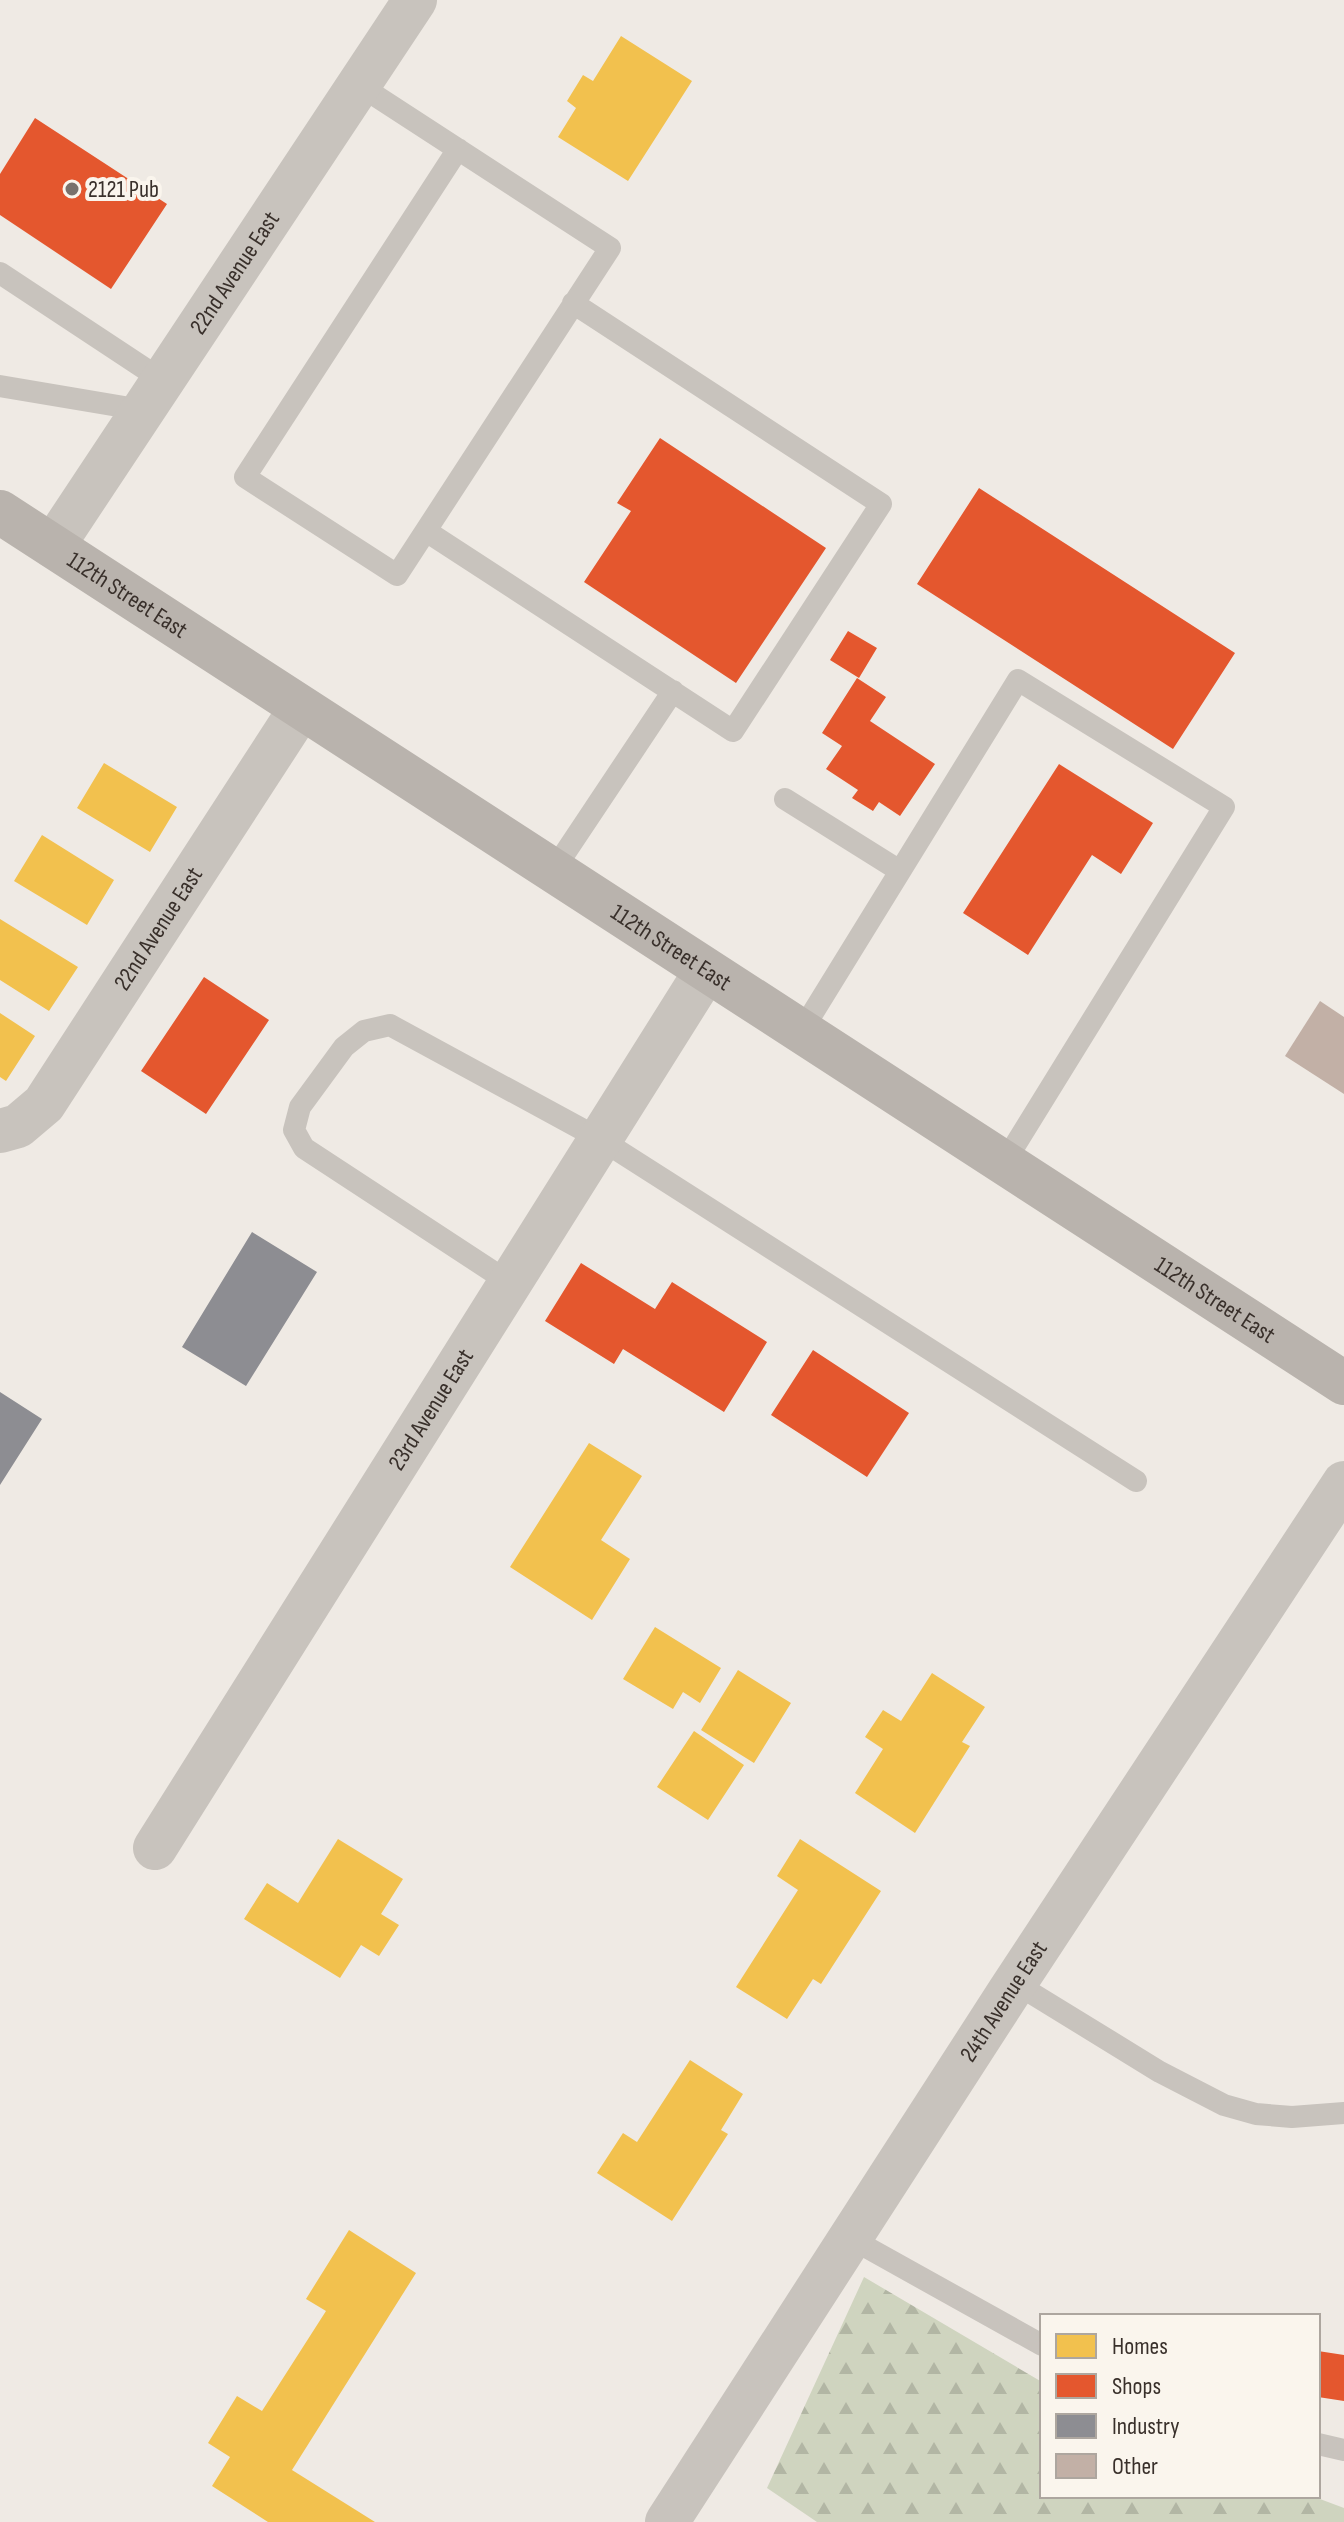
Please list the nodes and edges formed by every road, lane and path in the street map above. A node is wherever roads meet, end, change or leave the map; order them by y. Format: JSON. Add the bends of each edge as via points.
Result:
{"nodes":[{"id":1,"x":415,"y":0,"type":"edge"},
{"id":2,"x":359,"y":85,"type":"junction"},
{"id":3,"x":458,"y":149,"type":"junction"},
{"id":4,"x":0,"y":273,"type":"edge"},
{"id":5,"x":573,"y":303,"type":"junction"},
{"id":6,"x":0,"y":386,"type":"edge"},
{"id":7,"x":152,"y":395,"type":"junction"},
{"id":8,"x":0,"y":512,"type":"edge"},
{"id":9,"x":426,"y":531,"type":"junction"},
{"id":10,"x":53,"y":546,"type":"junction"},
{"id":11,"x":673,"y":691,"type":"junction"},
{"id":12,"x":301,"y":708,"type":"junction"},
{"id":13,"x":785,"y":799,"type":"dead end"},
{"id":14,"x":553,"y":871,"type":"junction"},
{"id":15,"x":900,"y":871,"type":"junction"},
{"id":16,"x":706,"y":971,"type":"junction"},
{"id":17,"x":801,"y":1032,"type":"junction"},
{"id":18,"x":0,"y":1131,"type":"edge"},
{"id":19,"x":600,"y":1139,"type":"junction"},
{"id":20,"x":1004,"y":1163,"type":"junction"},
{"id":21,"x":510,"y":1283,"type":"junction"},
{"id":22,"x":1344,"y":1383,"type":"edge"},
{"id":23,"x":1136,"y":1481,"type":"dead end"},
{"id":24,"x":1344,"y":1483,"type":"edge"},
{"id":25,"x":155,"y":1848,"type":"dead end"},
{"id":26,"x":1015,"y":1983,"type":"junction"},
{"id":27,"x":1344,"y":2113,"type":"edge"},
{"id":28,"x":850,"y":2238,"type":"junction"},
{"id":29,"x":1040,"y":2344,"type":"edge"},
{"id":30,"x":1320,"y":2444,"type":"edge"},
{"id":31,"x":1344,"y":2450,"type":"edge"},
{"id":32,"x":667,"y":2522,"type":"edge"}],
"edges":[{"from":1,"to":2,"type":"street","name":"22nd Avenue East"},
{"from":2,"to":3,"type":"lane"},
{"from":2,"to":7,"type":"street","name":"22nd Avenue East"},
{"from":3,"to":5,"type":"lane","via":[[610,248]]},
{"from":3,"to":9,"type":"lane","via":[[245,477],[397,575]]},
{"from":4,"to":7,"type":"lane"},
{"from":5,"to":9,"type":"lane"},
{"from":5,"to":11,"type":"lane","via":[[881,504],[733,731]]},
{"from":6,"to":7,"type":"lane"},
{"from":7,"to":10,"type":"street","name":"22nd Avenue East"},
{"from":8,"to":10,"type":"main road","name":"112th Street East"},
{"from":9,"to":11,"type":"lane"},
{"from":10,"to":12,"type":"main road","name":"112th Street East"},
{"from":11,"to":14,"type":"lane"},
{"from":12,"to":14,"type":"main road","name":"112th Street East"},
{"from":12,"to":18,"type":"street","name":"22nd Avenue East","via":[[44,1104],[18,1126]]},
{"from":13,"to":15,"type":"lane"},
{"from":14,"to":16,"type":"main road","name":"112th Street East"},
{"from":15,"to":17,"type":"lane"},
{"from":15,"to":20,"type":"lane","via":[[1018,680],[1224,807]]},
{"from":16,"to":17,"type":"main road","name":"112th Street East"},
{"from":16,"to":19,"type":"street","name":"23rd Avenue East"},
{"from":17,"to":20,"type":"main road","name":"112th Street East"},
{"from":19,"to":21,"type":"street","name":"23rd Avenue East"},
{"from":19,"to":21,"type":"lane","via":[[390,1025],[364,1031],[344,1047],[300,1107],[294,1130],[304,1148]]},
{"from":19,"to":23,"type":"lane"},
{"from":20,"to":22,"type":"main road","name":"112th Street East"},
{"from":21,"to":25,"type":"street","name":"23rd Avenue East"},
{"from":24,"to":26,"type":"street","name":"24th Avenue East"},
{"from":26,"to":27,"type":"lane","via":[[1224,2105],[1292,2117]]},
{"from":26,"to":28,"type":"street","name":"24th Avenue East"},
{"from":28,"to":29,"type":"lane"},
{"from":28,"to":32,"type":"street","name":"24th Avenue East"},
{"from":30,"to":31,"type":"lane"}]}
